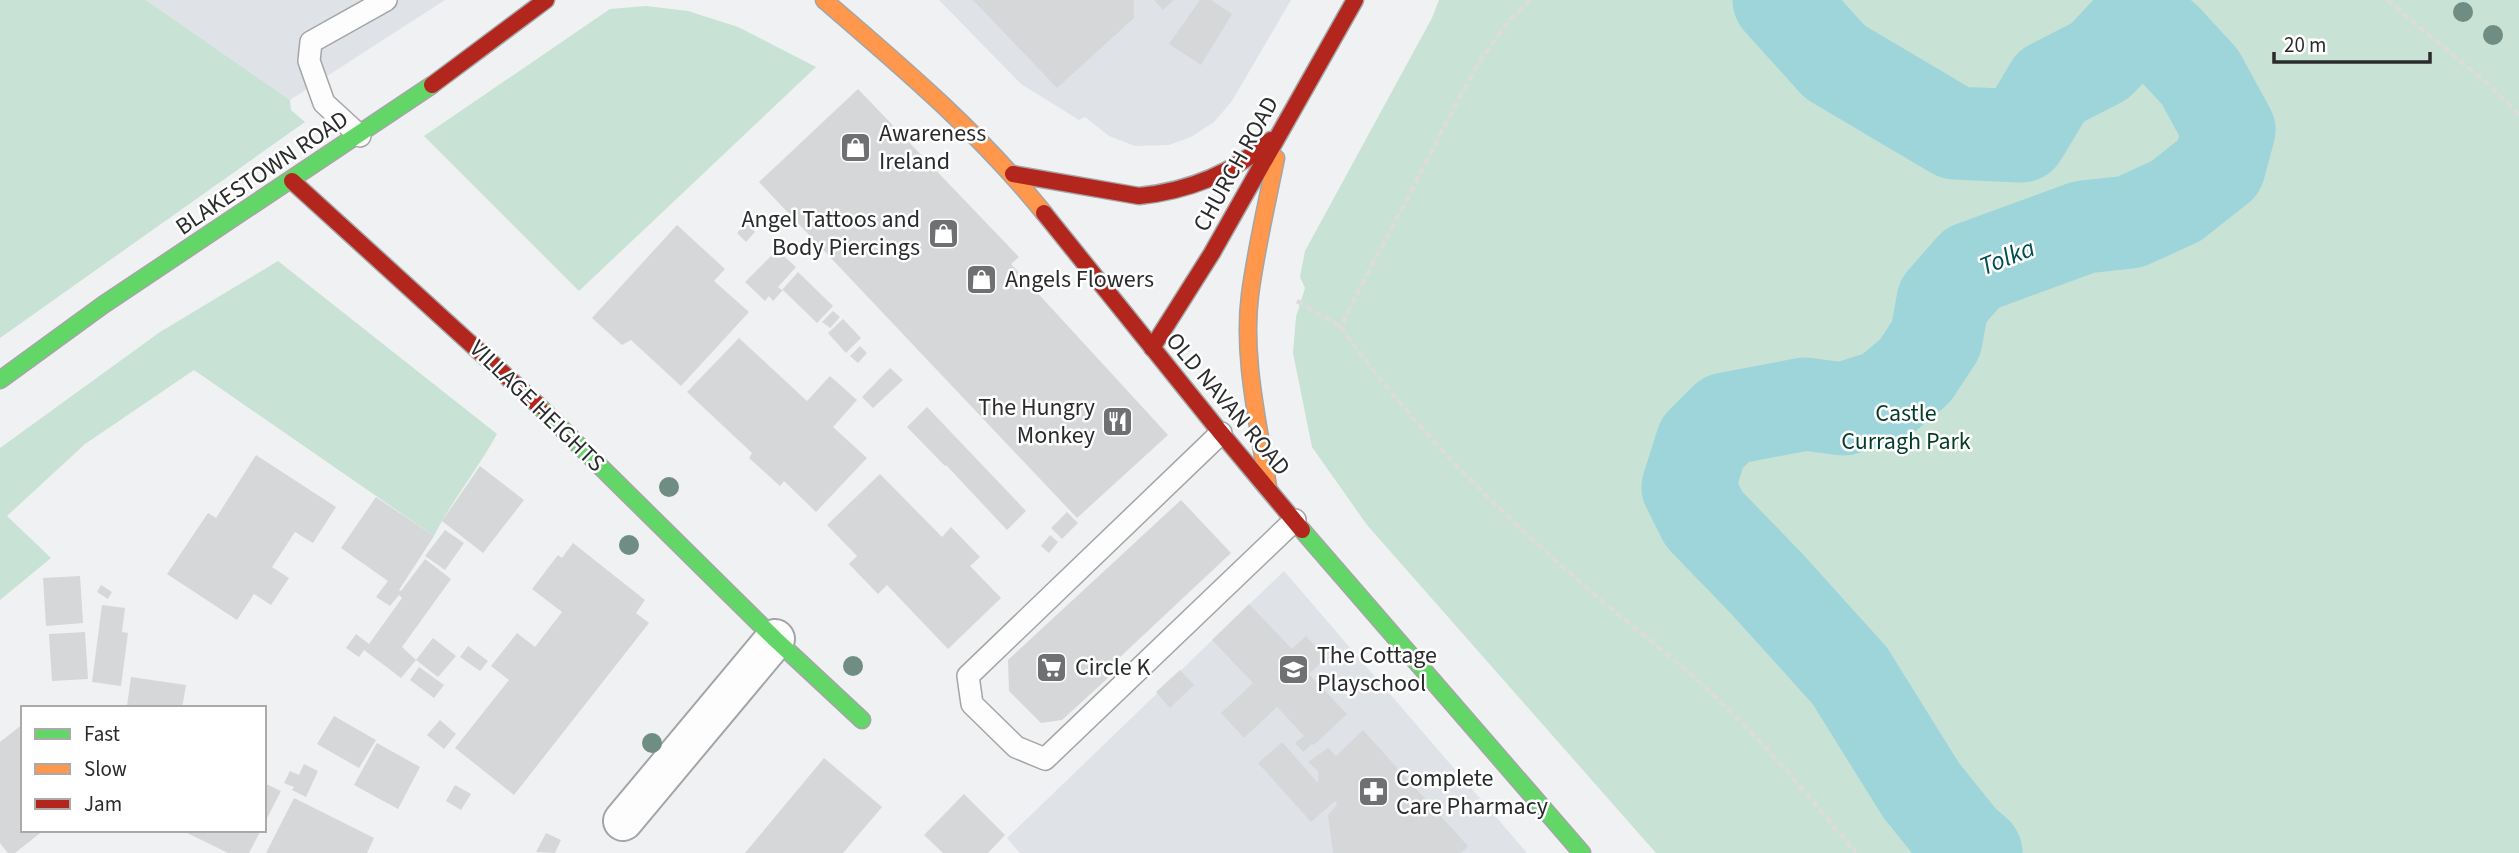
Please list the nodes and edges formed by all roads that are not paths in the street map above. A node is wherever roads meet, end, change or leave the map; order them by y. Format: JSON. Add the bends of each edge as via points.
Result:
{"nodes":[{"id":1,"x":386,"y":0,"type":"edge"},
{"id":2,"x":546,"y":0,"type":"edge"},
{"id":3,"x":824,"y":0,"type":"edge"},
{"id":4,"x":1355,"y":0,"type":"edge"},
{"id":5,"x":1282,"y":129,"type":"junction"},
{"id":6,"x":360,"y":136,"type":"junction"},
{"id":7,"x":1013,"y":174,"type":"junction"},
{"id":8,"x":292,"y":181,"type":"junction"},
{"id":9,"x":1152,"y":348,"type":"junction"},
{"id":10,"x":0,"y":380,"type":"edge"},
{"id":11,"x":1222,"y":433,"type":"junction"},
{"id":12,"x":1268,"y":487,"type":"junction"},
{"id":13,"x":1295,"y":520,"type":"junction"},
{"id":14,"x":775,"y":639,"type":"junction"},
{"id":15,"x":862,"y":720,"type":"dead end"},
{"id":16,"x":623,"y":821,"type":"dead end"},
{"id":17,"x":1582,"y":853,"type":"edge"}],
"edges":[{"from":1,"to":6,"type":"lane","via":[[311,42],[309,61],[324,103]]},
{"from":2,"to":6,"type":"street","name":"BLAKESTOWN ROAD"},
{"from":3,"to":7,"type":"street","name":"OLD NAVAN ROAD","via":[[925,87]]},
{"from":4,"to":5,"type":"street","name":"CHURCH ROAD"},
{"from":5,"to":7,"type":"street","via":[[1248,158],[1216,176],[1156,195]]},
{"from":5,"to":9,"type":"street","name":"CHURCH ROAD"},
{"from":5,"to":12,"type":"street","via":[[1248,316]]},
{"from":6,"to":8,"type":"street","name":"BLAKESTOWN ROAD"},
{"from":7,"to":9,"type":"street","name":"OLD NAVAN ROAD"},
{"from":8,"to":10,"type":"street","name":"BLAKESTOWN ROAD"},
{"from":8,"to":14,"type":"street","name":"VILLAGE HEIGHTS","via":[[531,398]]},
{"from":9,"to":11,"type":"street","name":"OLD NAVAN ROAD"},
{"from":11,"to":12,"type":"street","name":"OLD NAVAN ROAD"},
{"from":11,"to":13,"type":"lane","via":[[968,676],[972,704],[1016,747],[1045,759]]},
{"from":12,"to":13,"type":"street","name":"OLD NAVAN ROAD"},
{"from":13,"to":17,"type":"street","name":"OLD NAVAN ROAD"},
{"from":14,"to":15,"type":"street","name":"VILLAGE HEIGHTS"},
{"from":14,"to":16,"type":"street"}]}
